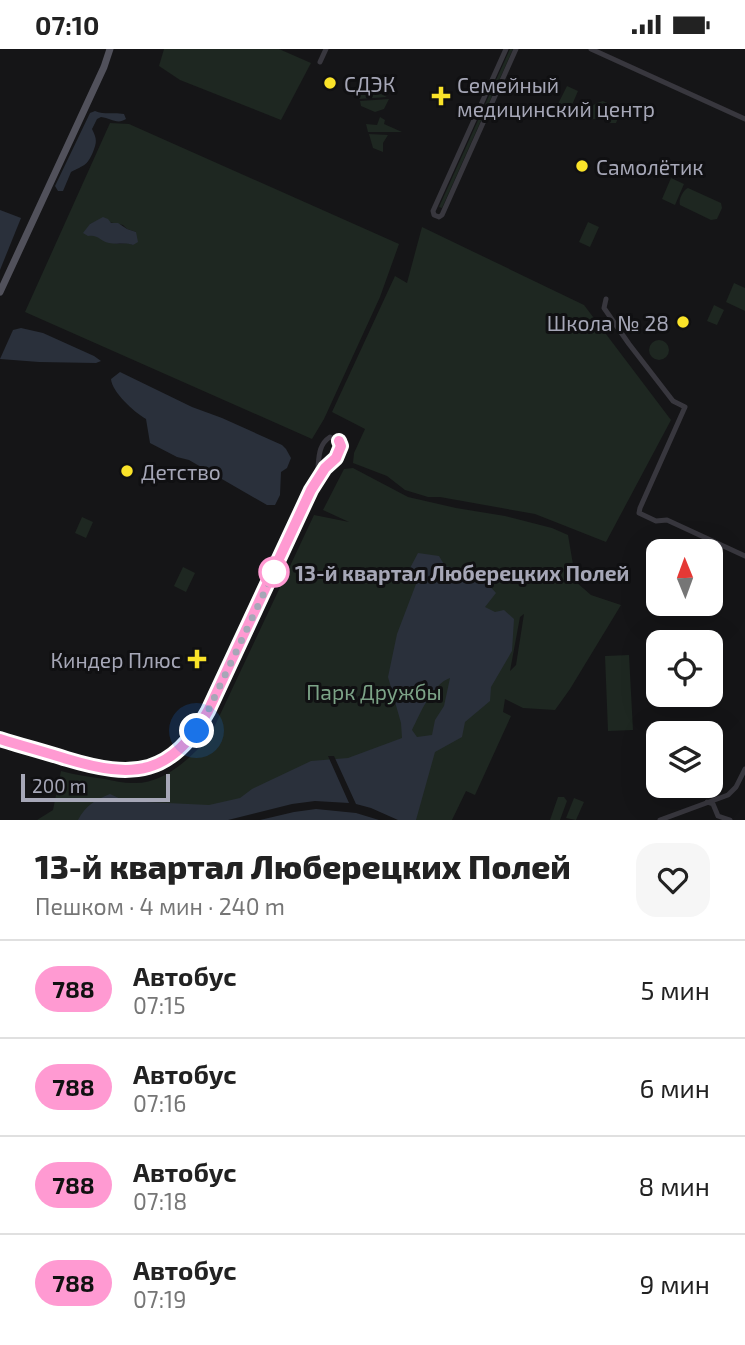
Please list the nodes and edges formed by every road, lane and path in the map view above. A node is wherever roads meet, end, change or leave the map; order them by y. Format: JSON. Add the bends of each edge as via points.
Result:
{"nodes":[{"id":1,"x":326,"y":49,"type":"edge"},
{"id":2,"x":506,"y":49,"type":"edge"},
{"id":3,"x":516,"y":49,"type":"edge"},
{"id":4,"x":591,"y":49,"type":"edge"},
{"id":5,"x":111,"y":51,"type":"edge"},
{"id":6,"x":320,"y":62,"type":"dead end"},
{"id":7,"x":745,"y":119,"type":"edge"},
{"id":8,"x":0,"y":292,"type":"edge"},
{"id":9,"x":606,"y":299,"type":"dead end"},
{"id":10,"x":311,"y":490,"type":"junction"},
{"id":11,"x":745,"y":556,"type":"edge"},
{"id":12,"x":0,"y":739,"type":"edge"},
{"id":13,"x":745,"y":769,"type":"edge"},
{"id":14,"x":706,"y":802,"type":"junction"},
{"id":15,"x":660,"y":820,"type":"edge"},
{"id":16,"x":730,"y":820,"type":"edge"}],
"edges":[{"from":1,"to":6,"type":"street"},
{"from":2,"to":3,"type":"street","via":[[434,215],[442,215]]},
{"from":4,"to":7,"type":"street"},
{"from":5,"to":8,"type":"main road"},
{"from":9,"to":11,"type":"street","via":[[604,308],[629,344],[673,401],[685,407],[639,513],[656,521],[667,520]]},
{"from":10,"to":10,"type":"street","via":[[336,458],[339,441],[325,440]]},
{"from":10,"to":12,"type":"street","via":[[208,711],[176,753],[145,768],[114,770]]},
{"from":13,"to":14,"type":"street","via":[[728,795]]},
{"from":14,"to":15,"type":"street"},
{"from":14,"to":16,"type":"street","via":[[713,804],[718,816]]}]}
